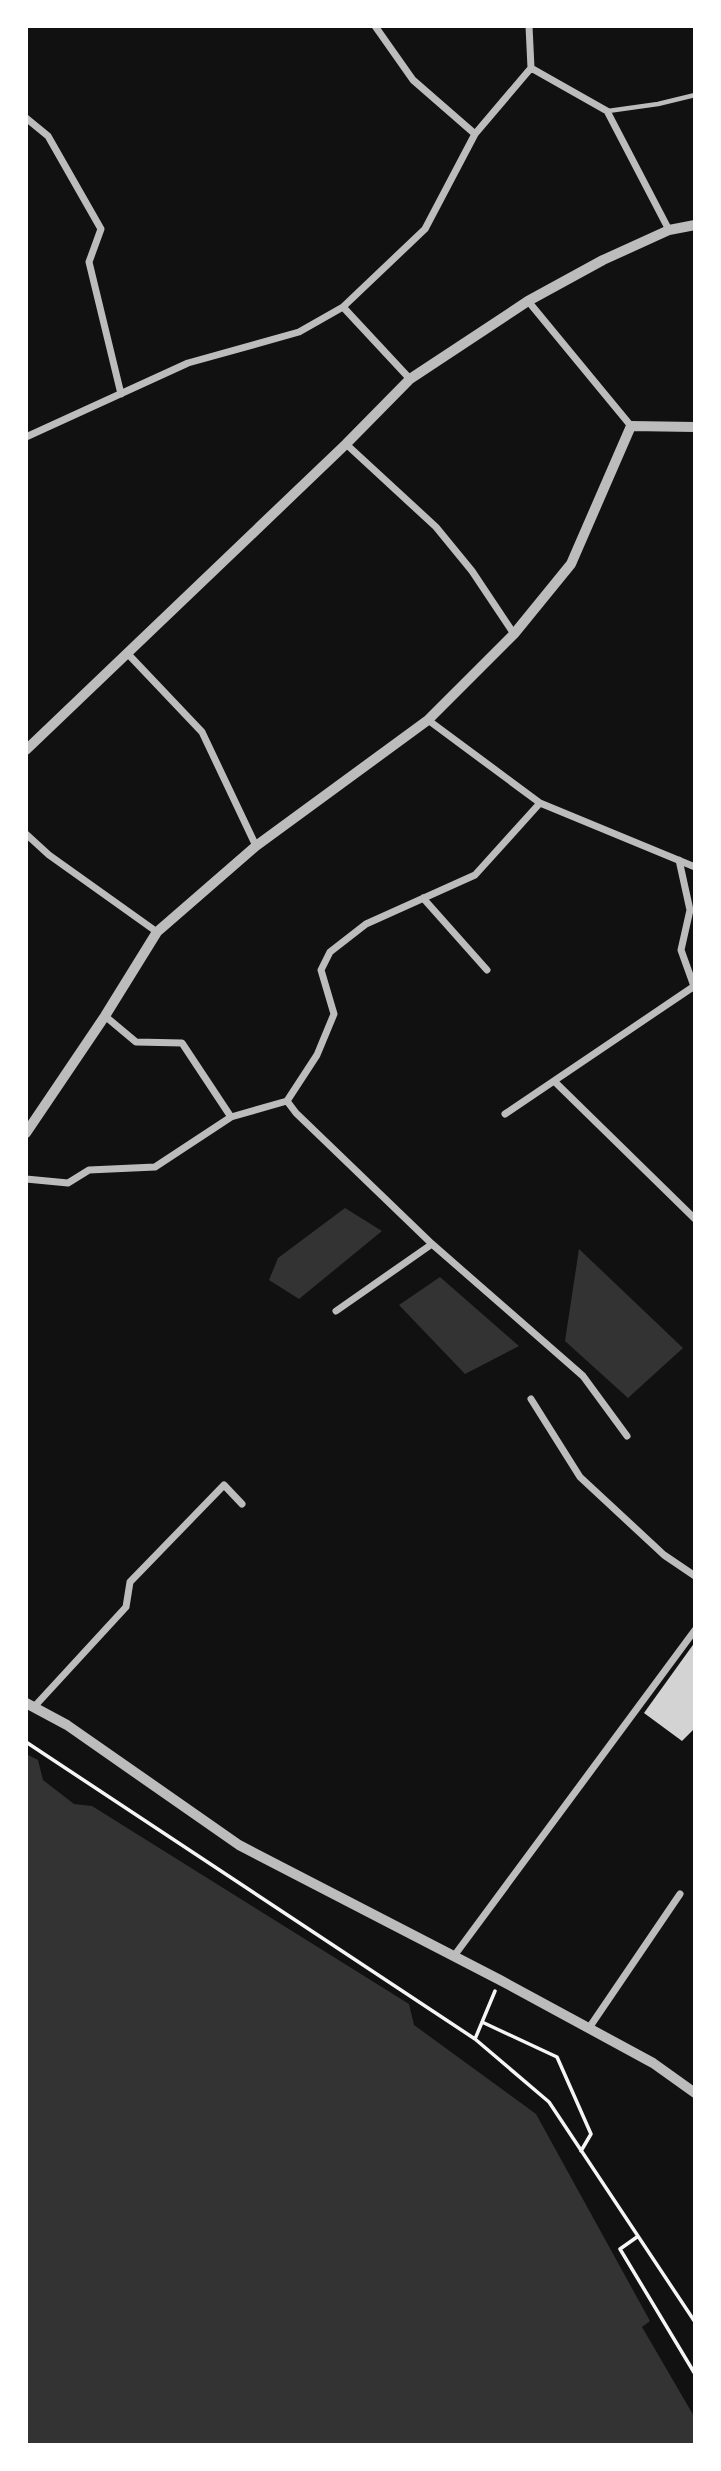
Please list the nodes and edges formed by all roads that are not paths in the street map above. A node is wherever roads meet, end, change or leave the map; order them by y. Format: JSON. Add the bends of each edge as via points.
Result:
{"nodes":[{"id":1,"x":375,"y":26,"type":"edge"},
{"id":2,"x":529,"y":26,"type":"edge"},
{"id":3,"x":531,"y":68,"type":"junction"},
{"id":4,"x":695,"y":95,"type":"edge"},
{"id":5,"x":607,"y":111,"type":"junction"},
{"id":6,"x":26,"y":118,"type":"edge"},
{"id":7,"x":475,"y":134,"type":"junction"},
{"id":8,"x":695,"y":225,"type":"edge"},
{"id":9,"x":670,"y":230,"type":"junction"},
{"id":10,"x":528,"y":300,"type":"junction"},
{"id":11,"x":343,"y":307,"type":"junction"},
{"id":12,"x":410,"y":379,"type":"junction"},
{"id":13,"x":121,"y":394,"type":"junction"},
{"id":14,"x":631,"y":426,"type":"junction"},
{"id":15,"x":695,"y":426,"type":"edge"},
{"id":16,"x":26,"y":437,"type":"edge"},
{"id":17,"x":346,"y":444,"type":"junction"},
{"id":18,"x":514,"y":634,"type":"junction"},
{"id":19,"x":128,"y":654,"type":"junction"},
{"id":20,"x":428,"y":720,"type":"junction"},
{"id":21,"x":26,"y":750,"type":"edge"},
{"id":22,"x":540,"y":803,"type":"junction"},
{"id":23,"x":26,"y":834,"type":"edge"},
{"id":24,"x":256,"y":846,"type":"junction"},
{"id":25,"x":679,"y":860,"type":"junction"},
{"id":26,"x":695,"y":867,"type":"edge"},
{"id":27,"x":423,"y":898,"type":"junction"},
{"id":28,"x":157,"y":932,"type":"junction"},
{"id":29,"x":487,"y":970,"type":"dead end"},
{"id":30,"x":694,"y":988,"type":"edge"},
{"id":31,"x":105,"y":1016,"type":"junction"},
{"id":32,"x":554,"y":1081,"type":"junction"},
{"id":33,"x":286,"y":1101,"type":"junction"},
{"id":34,"x":505,"y":1114,"type":"dead end"},
{"id":35,"x":231,"y":1117,"type":"junction"},
{"id":36,"x":26,"y":1133,"type":"edge"},
{"id":37,"x":26,"y":1178,"type":"edge"},
{"id":38,"x":694,"y":1216,"type":"edge"},
{"id":39,"x":432,"y":1244,"type":"junction"},
{"id":40,"x":336,"y":1311,"type":"dead end"},
{"id":41,"x":531,"y":1399,"type":"dead end"},
{"id":42,"x":627,"y":1436,"type":"dead end"},
{"id":43,"x":242,"y":1504,"type":"dead end"},
{"id":44,"x":695,"y":1576,"type":"edge"},
{"id":45,"x":695,"y":1630,"type":"edge"},
{"id":46,"x":30,"y":1705,"type":"edge"},
{"id":47,"x":680,"y":1894,"type":"dead end"},
{"id":48,"x":454,"y":1956,"type":"junction"},
{"id":49,"x":589,"y":2028,"type":"junction"},
{"id":50,"x":695,"y":2093,"type":"edge"}],
"edges":[{"from":1,"to":7,"type":"street","via":[[413,80]]},
{"from":2,"to":3,"type":"street"},
{"from":3,"to":5,"type":"street"},
{"from":3,"to":7,"type":"street"},
{"from":4,"to":5,"type":"lane"},
{"from":5,"to":9,"type":"street"},
{"from":6,"to":13,"type":"street","via":[[48,136],[101,229],[89,262]]},
{"from":7,"to":11,"type":"street","via":[[425,229]]},
{"from":8,"to":9,"type":"street"},
{"from":9,"to":10,"type":"street"},
{"from":10,"to":12,"type":"street"},
{"from":10,"to":14,"type":"street"},
{"from":11,"to":12,"type":"street"},
{"from":11,"to":13,"type":"street","via":[[299,332],[188,363]]},
{"from":12,"to":17,"type":"street"},
{"from":13,"to":16,"type":"street"},
{"from":14,"to":15,"type":"street"},
{"from":14,"to":18,"type":"street","via":[[571,564]]},
{"from":17,"to":18,"type":"street","via":[[436,527]]},
{"from":17,"to":19,"type":"street"},
{"from":18,"to":20,"type":"street"},
{"from":19,"to":21,"type":"street"},
{"from":19,"to":24,"type":"street","via":[[202,732]]},
{"from":20,"to":22,"type":"street"},
{"from":20,"to":24,"type":"street"},
{"from":22,"to":25,"type":"street"},
{"from":22,"to":27,"type":"street","via":[[475,875]]},
{"from":23,"to":28,"type":"street"},
{"from":24,"to":28,"type":"street"},
{"from":25,"to":26,"type":"street"},
{"from":25,"to":30,"type":"street","via":[[690,910],[681,950]]},
{"from":27,"to":29,"type":"street"},
{"from":27,"to":33,"type":"street","via":[[366,924],[330,952],[321,970],[334,1014],[317,1055]]},
{"from":28,"to":31,"type":"street"},
{"from":30,"to":32,"type":"street"},
{"from":31,"to":35,"type":"street","via":[[136,1042],[182,1043]]},
{"from":31,"to":36,"type":"street"},
{"from":32,"to":34,"type":"street"},
{"from":32,"to":38,"type":"street"},
{"from":33,"to":35,"type":"street"},
{"from":33,"to":39,"type":"street"},
{"from":35,"to":37,"type":"street","via":[[155,1167],[89,1170],[68,1183]]},
{"from":39,"to":40,"type":"street"},
{"from":39,"to":42,"type":"street","via":[[583,1376]]},
{"from":41,"to":44,"type":"street","via":[[580,1477],[663,1555]]},
{"from":43,"to":46,"type":"street","via":[[224,1485],[130,1582],[126,1607]]},
{"from":45,"to":48,"type":"street"},
{"from":46,"to":48,"type":"street","via":[[67,1725],[239,1845]]},
{"from":47,"to":49,"type":"street"},
{"from":48,"to":49,"type":"street"},
{"from":49,"to":50,"type":"street","via":[[653,2063]]}]}
